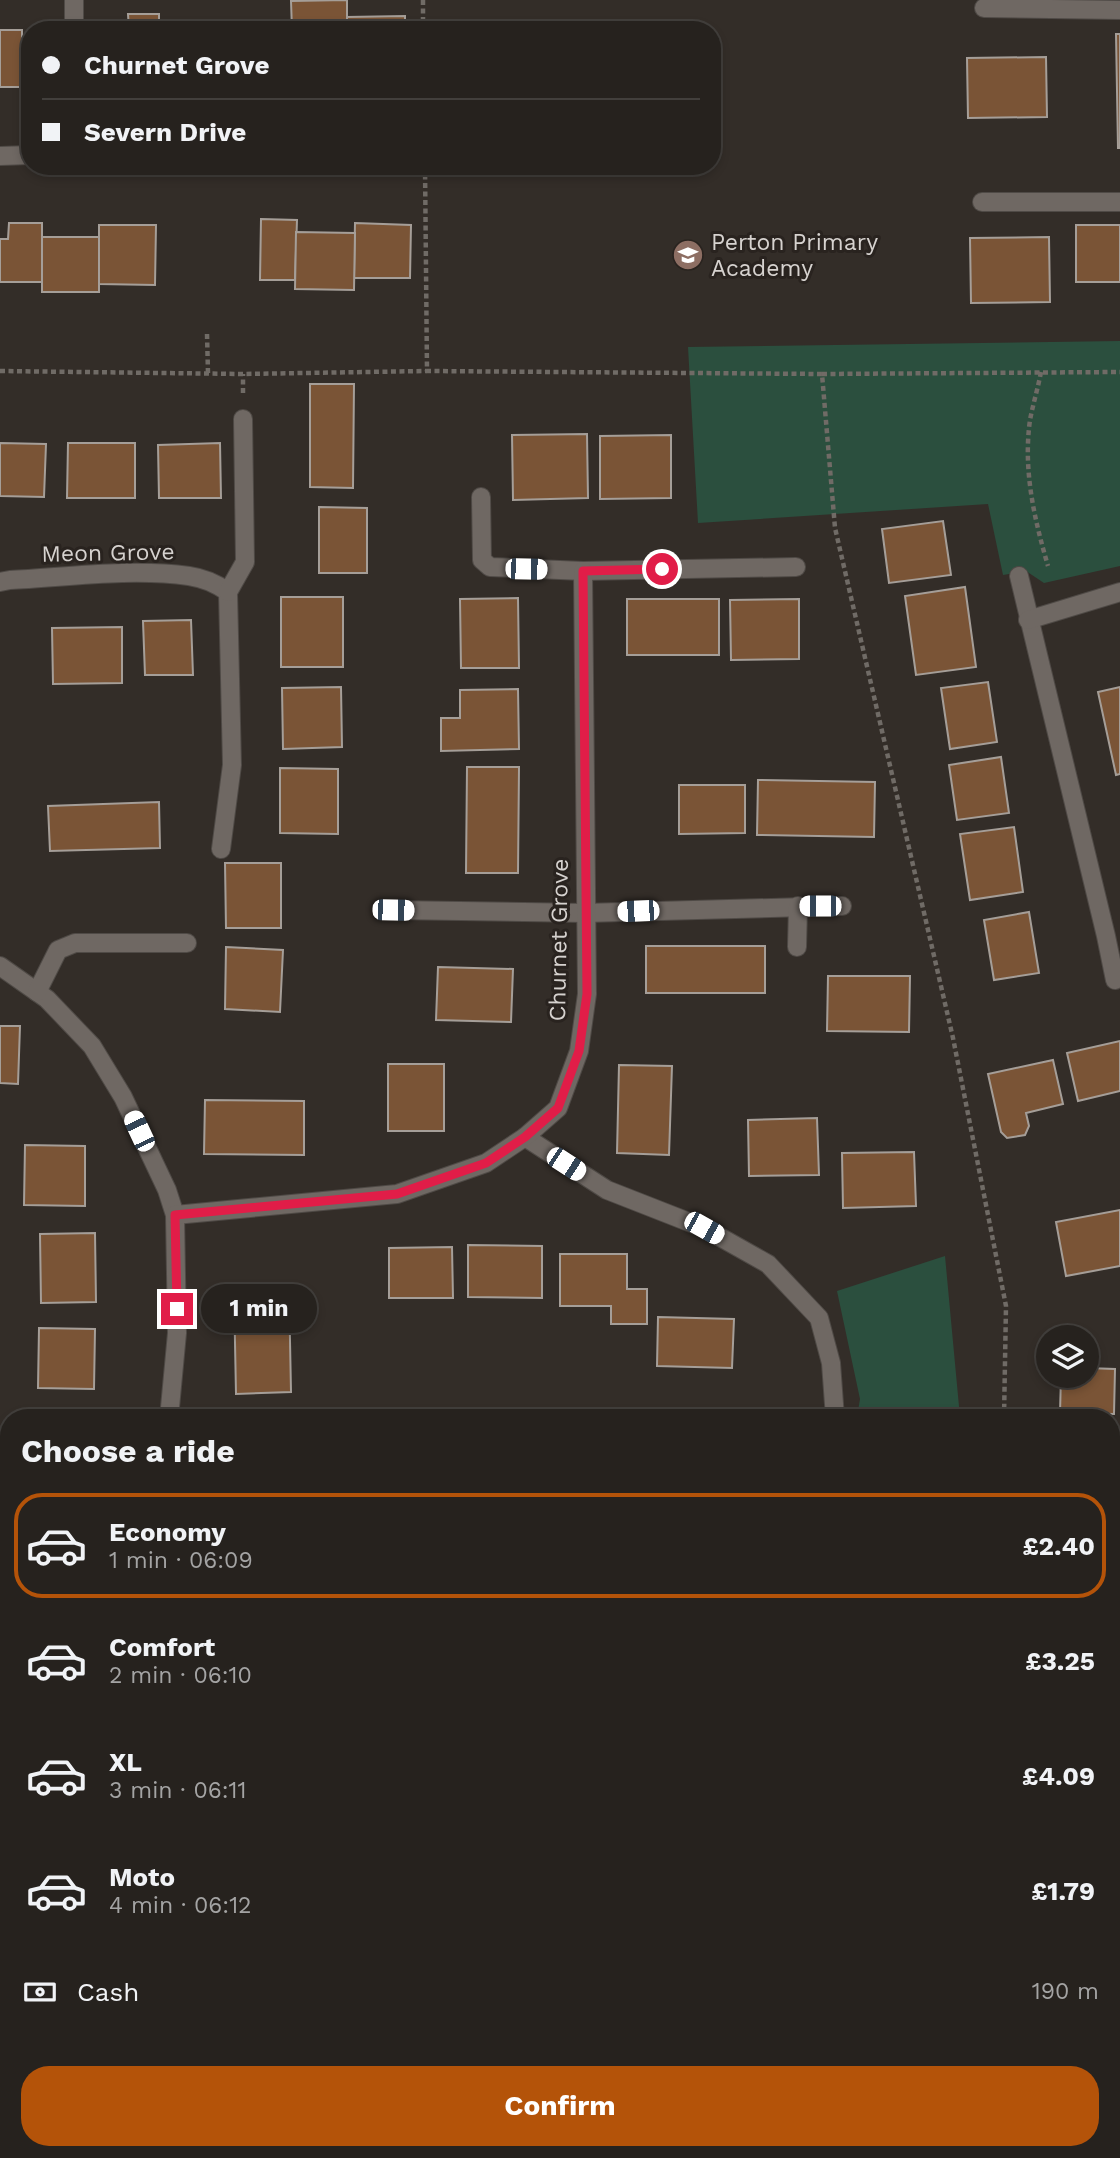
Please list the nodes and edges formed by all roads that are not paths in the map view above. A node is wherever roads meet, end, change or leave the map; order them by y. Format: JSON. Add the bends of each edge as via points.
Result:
{"nodes":[{"id":1,"x":74,"y":0,"type":"edge"},
{"id":2,"x":985,"y":8,"type":"dead end"},
{"id":3,"x":1120,"y":10,"type":"edge"},
{"id":4,"x":74,"y":21,"type":"edge"},
{"id":5,"x":21,"y":155,"type":"edge"},
{"id":6,"x":0,"y":156,"type":"edge"},
{"id":7,"x":982,"y":202,"type":"dead end"},
{"id":8,"x":1120,"y":202,"type":"edge"},
{"id":9,"x":243,"y":419,"type":"dead end"},
{"id":10,"x":481,"y":497,"type":"dead end"},
{"id":11,"x":796,"y":567,"type":"dead end"},
{"id":12,"x":583,"y":571,"type":"junction"},
{"id":13,"x":1019,"y":576,"type":"dead end"},
{"id":14,"x":0,"y":582,"type":"edge"},
{"id":15,"x":228,"y":592,"type":"junction"},
{"id":16,"x":1120,"y":592,"type":"edge"},
{"id":17,"x":1028,"y":621,"type":"junction"},
{"id":18,"x":221,"y":849,"type":"dead end"},
{"id":19,"x":798,"y":906,"type":"junction"},
{"id":20,"x":842,"y":906,"type":"dead end"},
{"id":21,"x":393,"y":910,"type":"dead end"},
{"id":22,"x":585,"y":913,"type":"junction"},
{"id":23,"x":1113,"y":934,"type":"edge"},
{"id":24,"x":187,"y":943,"type":"dead end"},
{"id":25,"x":797,"y":947,"type":"dead end"},
{"id":26,"x":0,"y":966,"type":"edge"},
{"id":27,"x":1115,"y":979,"type":"dead end"},
{"id":28,"x":37,"y":992,"type":"junction"},
{"id":29,"x":525,"y":1137,"type":"junction"},
{"id":30,"x":175,"y":1215,"type":"junction"},
{"id":31,"x":170,"y":1409,"type":"edge"},
{"id":32,"x":834,"y":1409,"type":"edge"}],
"edges":[{"from":1,"to":4,"type":"street"},
{"from":2,"to":3,"type":"street"},
{"from":5,"to":6,"type":"street"},
{"from":7,"to":8,"type":"street"},
{"from":9,"to":15,"type":"street","via":[[245,562]]},
{"from":10,"to":12,"type":"street","via":[[482,560],[490,567]]},
{"from":11,"to":12,"type":"street"},
{"from":12,"to":22,"type":"street","name":"Churnet Grove"},
{"from":13,"to":17,"type":"street"},
{"from":14,"to":15,"type":"street","name":"Meon Grove","via":[[179,575],[218,584]]},
{"from":15,"to":18,"type":"street","via":[[232,765]]},
{"from":16,"to":17,"type":"street"},
{"from":17,"to":23,"type":"street"},
{"from":19,"to":20,"type":"street"},
{"from":19,"to":22,"type":"street"},
{"from":19,"to":25,"type":"street"},
{"from":21,"to":22,"type":"street"},
{"from":22,"to":29,"type":"street","name":"Churnet Grove","via":[[587,994],[579,1051],[558,1108]]},
{"from":23,"to":27,"type":"street"},
{"from":24,"to":28,"type":"street","via":[[75,943],[58,950]]},
{"from":26,"to":28,"type":"street"},
{"from":28,"to":30,"type":"street","via":[[92,1045],[123,1097]]},
{"from":29,"to":30,"type":"street","name":"Churnet Grove","via":[[486,1163],[397,1194]]},
{"from":29,"to":32,"type":"street","via":[[607,1190],[704,1228],[768,1264],[819,1318],[831,1363]]},
{"from":30,"to":31,"type":"street","via":[[177,1333]]}]}
